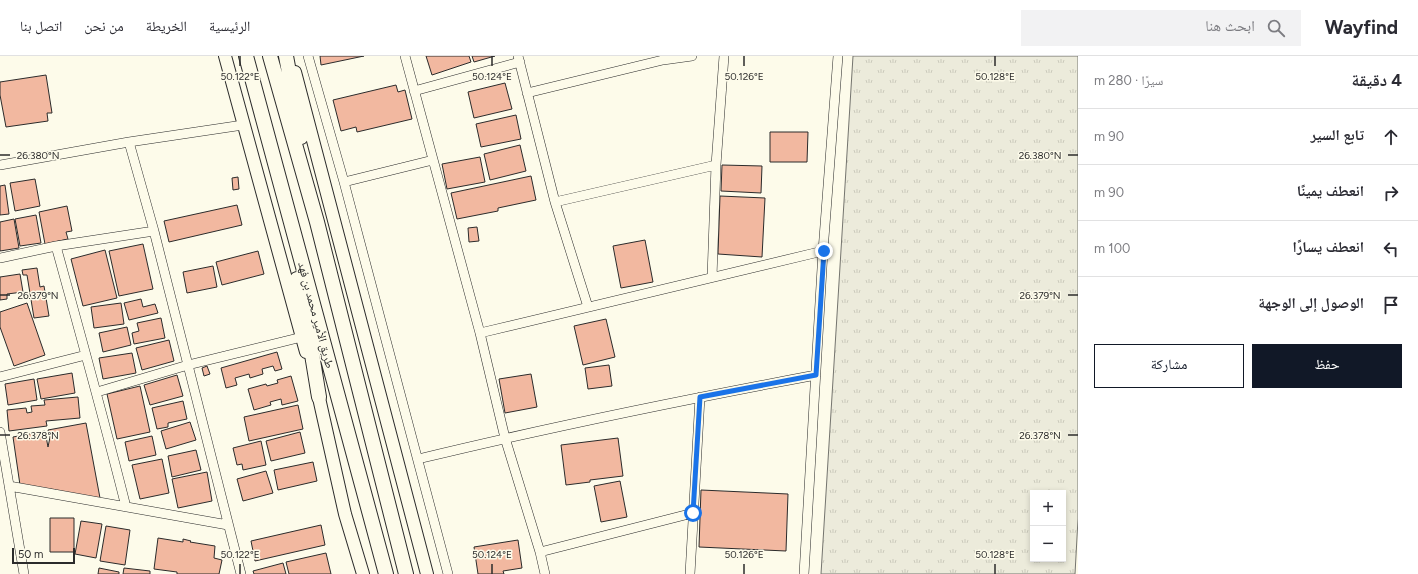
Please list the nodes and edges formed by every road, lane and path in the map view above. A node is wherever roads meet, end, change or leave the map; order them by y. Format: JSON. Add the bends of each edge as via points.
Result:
{"nodes":[{"id":1,"x":225,"y":56,"type":"edge"},
{"id":2,"x":246,"y":56,"type":"edge"},
{"id":3,"x":270,"y":56,"type":"edge"},
{"id":4,"x":286,"y":56,"type":"edge"},
{"id":5,"x":290,"y":56,"type":"edge"},
{"id":6,"x":308,"y":56,"type":"edge"},
{"id":7,"x":405,"y":56,"type":"edge"},
{"id":8,"x":692,"y":56,"type":"edge"},
{"id":9,"x":724,"y":56,"type":"edge"},
{"id":10,"x":838,"y":56,"type":"edge"},
{"id":11,"x":663,"y":58,"type":"edge"},
{"id":12,"x":519,"y":59,"type":"edge"},
{"id":13,"x":414,"y":91,"type":"junction"},
{"id":14,"x":528,"y":93,"type":"junction"},
{"id":15,"x":243,"y":125,"type":"junction"},
{"id":16,"x":267,"y":132,"type":"junction"},
{"id":17,"x":129,"y":142,"type":"junction"},
{"id":18,"x":433,"y":160,"type":"junction"},
{"id":19,"x":0,"y":165,"type":"edge"},
{"id":20,"x":716,"y":165,"type":"junction"},
{"id":21,"x":344,"y":182,"type":"junction"},
{"id":22,"x":555,"y":202,"type":"junction"},
{"id":23,"x":317,"y":222,"type":"junction"},
{"id":24,"x":154,"y":231,"type":"junction"},
{"id":25,"x":56,"y":246,"type":"junction"},
{"id":26,"x":824,"y":251,"type":"junction"},
{"id":27,"x":0,"y":258,"type":"edge"},
{"id":28,"x":712,"y":276,"type":"junction"},
{"id":29,"x":588,"y":307,"type":"junction"},
{"id":30,"x":480,"y":333,"type":"junction"},
{"id":31,"x":302,"y":337,"type":"junction"},
{"id":32,"x":86,"y":355,"type":"junction"},
{"id":33,"x":188,"y":365,"type":"junction"},
{"id":34,"x":816,"y":375,"type":"junction"},
{"id":35,"x":0,"y":377,"type":"edge"},
{"id":36,"x":97,"y":392,"type":"junction"},
{"id":37,"x":319,"y":397,"type":"junction"},
{"id":38,"x":700,"y":397,"type":"junction"},
{"id":39,"x":0,"y":432,"type":"edge"},
{"id":40,"x":505,"y":438,"type":"junction"},
{"id":41,"x":418,"y":459,"type":"junction"},
{"id":42,"x":9,"y":486,"type":"junction"},
{"id":43,"x":126,"y":507,"type":"junction"},
{"id":44,"x":693,"y":513,"type":"junction"},
{"id":45,"x":228,"y":525,"type":"junction"},
{"id":46,"x":540,"y":552,"type":"junction"},
{"id":47,"x":24,"y":574,"type":"edge"},
{"id":48,"x":241,"y":574,"type":"edge"},
{"id":49,"x":363,"y":574,"type":"edge"},
{"id":50,"x":386,"y":574,"type":"edge"},
{"id":51,"x":406,"y":574,"type":"edge"},
{"id":52,"x":427,"y":574,"type":"edge"},
{"id":53,"x":448,"y":574,"type":"edge"},
{"id":54,"x":545,"y":574,"type":"edge"},
{"id":55,"x":690,"y":574,"type":"edge"},
{"id":56,"x":804,"y":574,"type":"edge"}],
"edges":[{"from":1,"to":15,"type":"main road"},
{"from":2,"to":16,"type":"highway","name":"طريق الأمير محمد بن فهد"},
{"from":3,"to":23,"type":"highway","name":"طريق الأمير محمد بن فهد"},
{"from":4,"to":23,"type":"highway"},
{"from":5,"to":52,"type":"main road"},
{"from":6,"to":21,"type":"street"},
{"from":7,"to":13,"type":"street"},
{"from":8,"to":11,"type":"street"},
{"from":9,"to":20,"type":"street"},
{"from":10,"to":26,"type":"street"},
{"from":11,"to":14,"type":"street"},
{"from":12,"to":13,"type":"street"},
{"from":12,"to":14,"type":"street"},
{"from":13,"to":18,"type":"street"},
{"from":14,"to":22,"type":"street"},
{"from":15,"to":17,"type":"street"},
{"from":15,"to":31,"type":"main road"},
{"from":16,"to":37,"type":"highway","via":[[306,318]]},
{"from":16,"to":50,"type":"highway","name":"طريق الأمير محمد بن فهد"},
{"from":17,"to":19,"type":"street"},
{"from":17,"to":24,"type":"street"},
{"from":18,"to":21,"type":"street"},
{"from":18,"to":30,"type":"street"},
{"from":20,"to":22,"type":"street"},
{"from":20,"to":28,"type":"street"},
{"from":21,"to":41,"type":"street"},
{"from":22,"to":29,"type":"street"},
{"from":23,"to":51,"type":"highway","name":"طريق الأمير محمد بن فهد"},
{"from":24,"to":25,"type":"street"},
{"from":24,"to":33,"type":"street"},
{"from":25,"to":27,"type":"street"},
{"from":25,"to":32,"type":"street"},
{"from":26,"to":28,"type":"street"},
{"from":26,"to":34,"type":"street"},
{"from":28,"to":29,"type":"street"},
{"from":29,"to":30,"type":"street"},
{"from":30,"to":40,"type":"street"},
{"from":31,"to":33,"type":"street"},
{"from":31,"to":37,"type":"main road"},
{"from":32,"to":35,"type":"street"},
{"from":32,"to":36,"type":"street"},
{"from":33,"to":36,"type":"street"},
{"from":33,"to":45,"type":"street"},
{"from":34,"to":38,"type":"street"},
{"from":34,"to":56,"type":"street"},
{"from":36,"to":43,"type":"street"},
{"from":37,"to":49,"type":"main road","via":[[345,514]]},
{"from":38,"to":40,"type":"street"},
{"from":38,"to":44,"type":"street"},
{"from":39,"to":42,"type":"street"},
{"from":40,"to":41,"type":"street"},
{"from":40,"to":46,"type":"street"},
{"from":41,"to":53,"type":"street"},
{"from":42,"to":43,"type":"street"},
{"from":42,"to":47,"type":"street"},
{"from":43,"to":45,"type":"street"},
{"from":44,"to":46,"type":"street"},
{"from":44,"to":55,"type":"street"},
{"from":45,"to":48,"type":"street"},
{"from":46,"to":54,"type":"street"}]}
